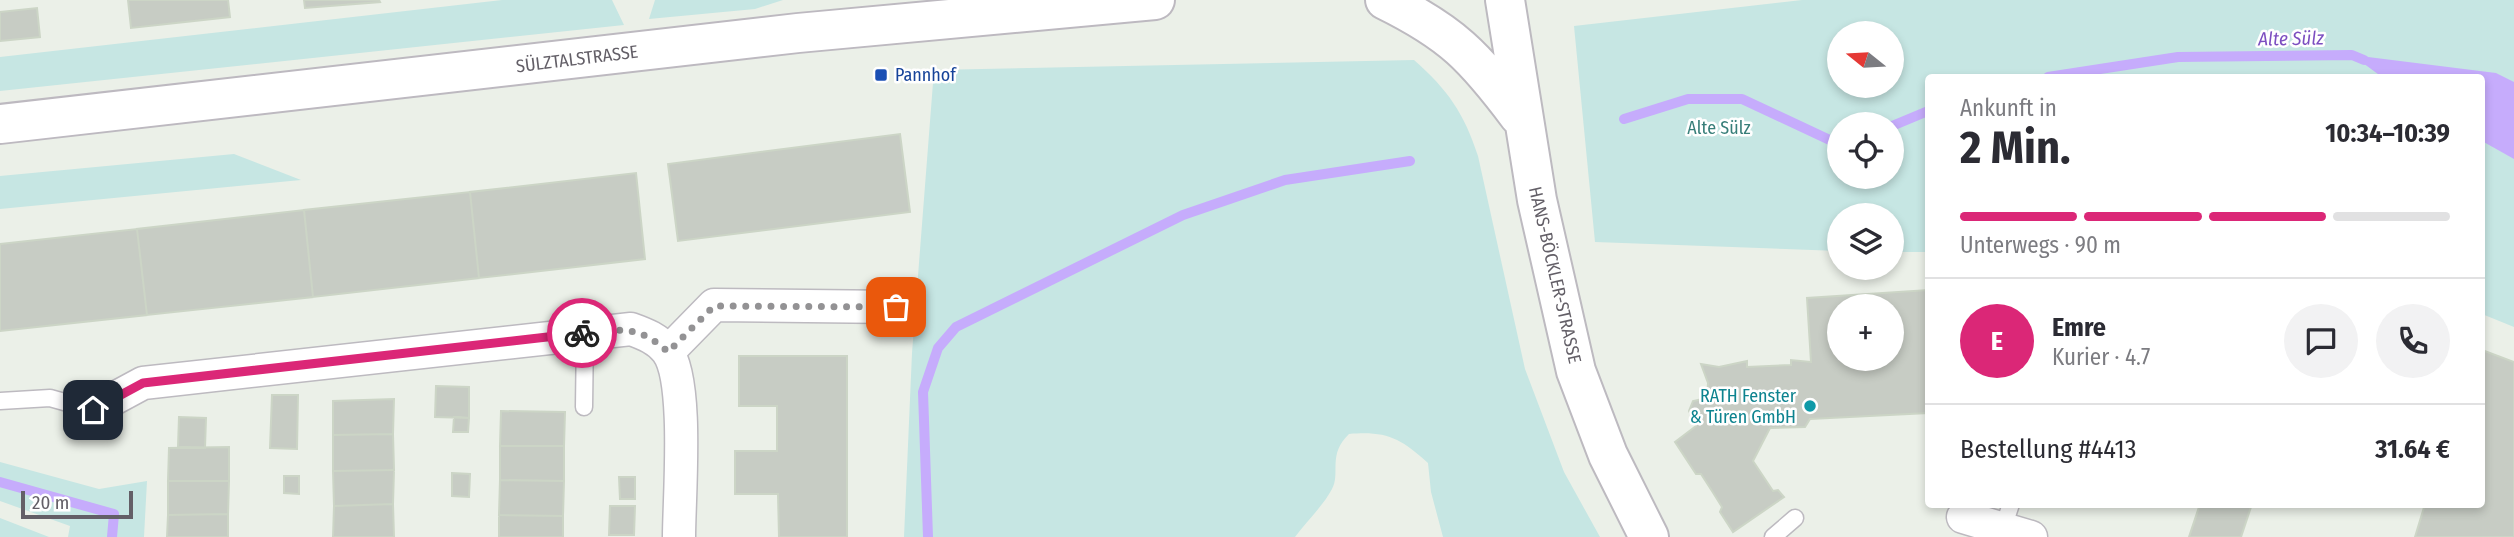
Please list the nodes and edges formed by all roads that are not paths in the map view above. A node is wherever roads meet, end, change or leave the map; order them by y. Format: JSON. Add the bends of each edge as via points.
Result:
{"nodes":[{"id":1,"x":1155,"y":0,"type":"edge"},
{"id":2,"x":1385,"y":0,"type":"edge"},
{"id":3,"x":1504,"y":0,"type":"edge"},
{"id":4,"x":1522,"y":120,"type":"junction"},
{"id":5,"x":0,"y":124,"type":"edge"},
{"id":6,"x":896,"y":307,"type":"dead end"},
{"id":7,"x":585,"y":333,"type":"junction"},
{"id":8,"x":668,"y":352,"type":"junction"},
{"id":9,"x":0,"y":401,"type":"edge"},
{"id":10,"x":584,"y":407,"type":"dead end"},
{"id":11,"x":93,"y":410,"type":"joint"},
{"id":12,"x":1963,"y":517,"type":"dead end"},
{"id":13,"x":1795,"y":518,"type":"dead end"},
{"id":14,"x":2015,"y":523,"type":"edge"},
{"id":15,"x":679,"y":537,"type":"edge"},
{"id":16,"x":1649,"y":537,"type":"edge"},
{"id":17,"x":1773,"y":537,"type":"edge"}],
"edges":[{"from":1,"to":5,"type":"main road","name":"SÜLZTALSTRASSE","via":[[703,44]]},
{"from":2,"to":4,"type":"main road","via":[[1441,30],[1461,47],[1480,64]]},
{"from":3,"to":4,"type":"main road","name":"HANS-BÖCKLER-STRASSE"},
{"from":4,"to":16,"type":"main road","name":"HANS-BÖCKLER-STRASSE","via":[[1576,371],[1608,455]]},
{"from":6,"to":8,"type":"street","via":[[714,306]]},
{"from":7,"to":8,"type":"street","via":[[631,329],[652,337]]},
{"from":7,"to":10,"type":"lane"},
{"from":7,"to":11,"type":"street","via":[[143,383]]},
{"from":8,"to":15,"type":"street","via":[[678,377]]},
{"from":9,"to":11,"type":"lane","via":[[50,398]]},
{"from":12,"to":14,"type":"street"},
{"from":13,"to":17,"type":"lane"}]}
